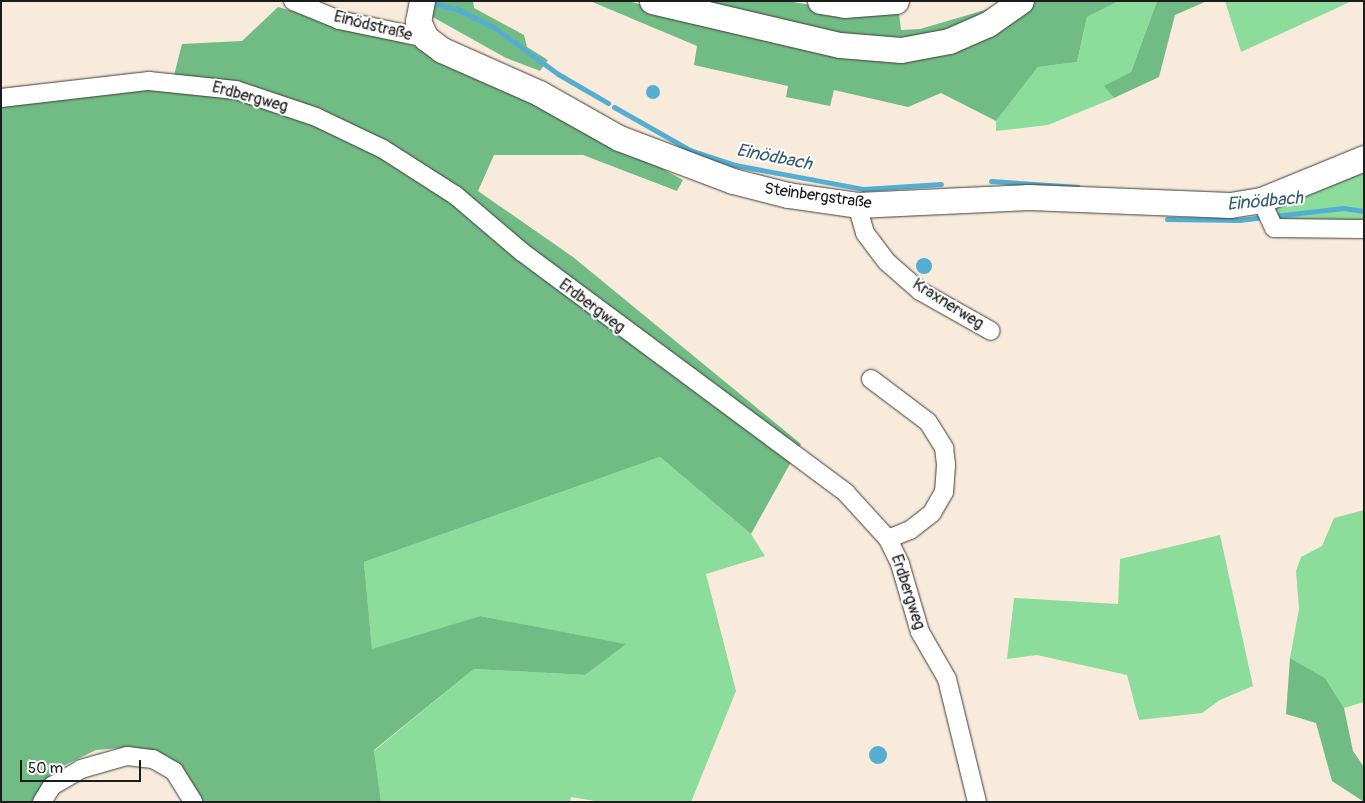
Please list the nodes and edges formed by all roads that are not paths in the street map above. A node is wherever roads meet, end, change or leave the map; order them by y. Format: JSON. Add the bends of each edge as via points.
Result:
{"nodes":[{"id":1,"x":293,"y":1,"type":"edge"},
{"id":2,"x":652,"y":1,"type":"edge"},
{"id":3,"x":820,"y":1,"type":"edge"},
{"id":4,"x":896,"y":1,"type":"edge"},
{"id":5,"x":1021,"y":1,"type":"edge"},
{"id":6,"x":422,"y":20,"type":"edge"},
{"id":7,"x":1,"y":98,"type":"edge"},
{"id":8,"x":1364,"y":158,"type":"edge"},
{"id":9,"x":857,"y":205,"type":"junction"},
{"id":10,"x":1267,"y":215,"type":"junction"},
{"id":11,"x":1364,"y":229,"type":"edge"},
{"id":12,"x":991,"y":331,"type":"dead end"},
{"id":13,"x":871,"y":379,"type":"dead end"},
{"id":14,"x":888,"y":539,"type":"junction"},
{"id":15,"x":42,"y":802,"type":"edge"},
{"id":16,"x":193,"y":802,"type":"edge"},
{"id":17,"x":977,"y":802,"type":"edge"}],
"edges":[{"from":1,"to":6,"type":"street","name":"Einödstraße","via":[[339,20]]},
{"from":2,"to":5,"type":"main road","via":[[840,45],[901,50],[949,41],[988,24]]},
{"from":3,"to":4,"type":"main road","via":[[844,5]]},
{"from":6,"to":9,"type":"main road","name":"Steinbergstraße","via":[[619,138],[733,181]]},
{"from":7,"to":14,"type":"street","name":"Erdbergweg","via":[[177,81],[270,100],[383,149],[455,195],[522,252],[846,493]]},
{"from":8,"to":10,"type":"main road","name":"Steinbergstraße"},
{"from":9,"to":10,"type":"main road","name":"Steinbergstraße","via":[[1029,198]]},
{"from":9,"to":12,"type":"street","name":"Kraxnerweg","via":[[865,233],[887,262],[920,291]]},
{"from":10,"to":11,"type":"street"},
{"from":13,"to":14,"type":"street","via":[[938,434],[946,464],[944,492],[932,513],[910,530]]},
{"from":14,"to":17,"type":"street","name":"Erdbergweg","via":[[900,564],[920,632],[947,679]]},
{"from":15,"to":16,"type":"street","via":[[52,786],[80,769],[127,756],[153,759],[174,771]]}]}
